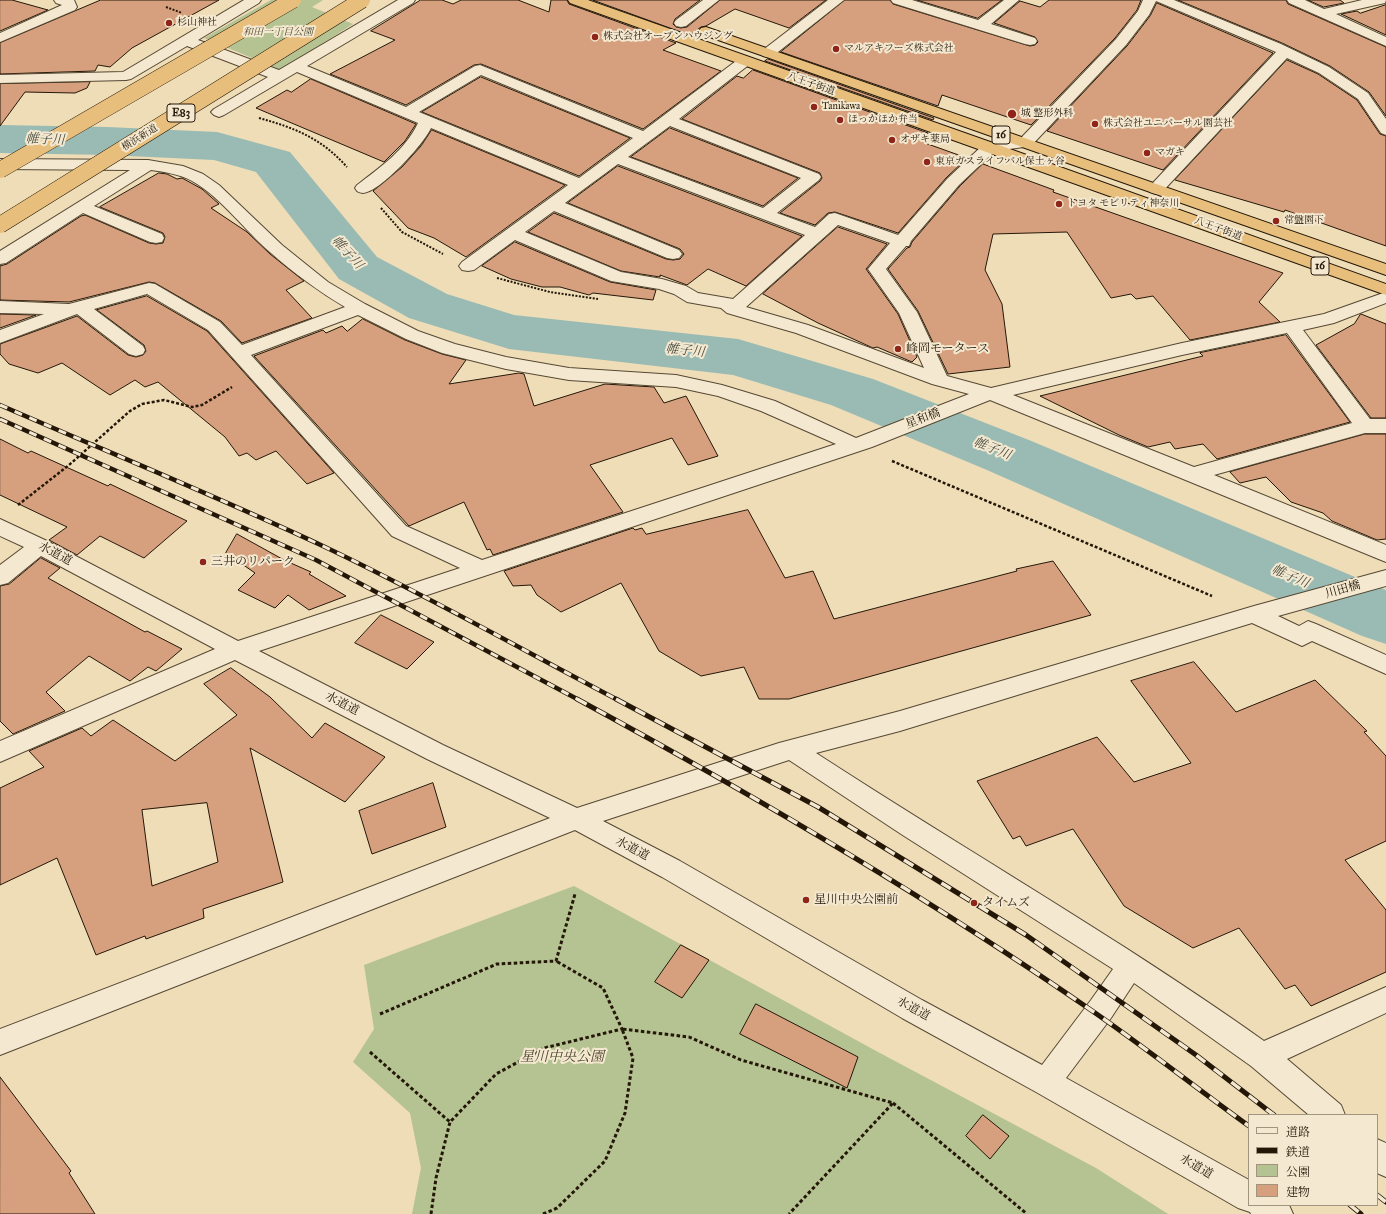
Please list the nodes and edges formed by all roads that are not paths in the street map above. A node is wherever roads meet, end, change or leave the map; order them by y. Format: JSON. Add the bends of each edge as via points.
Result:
{"nodes":[{"id":1,"x":61,"y":0,"type":"edge"},
{"id":2,"x":254,"y":0,"type":"edge"},
{"id":3,"x":293,"y":0,"type":"edge"},
{"id":4,"x":362,"y":0,"type":"edge"},
{"id":5,"x":408,"y":0,"type":"edge"},
{"id":6,"x":575,"y":0,"type":"edge"},
{"id":7,"x":616,"y":0,"type":"edge"},
{"id":8,"x":712,"y":0,"type":"edge"},
{"id":9,"x":837,"y":0,"type":"edge"},
{"id":10,"x":898,"y":0,"type":"edge"},
{"id":11,"x":1012,"y":0,"type":"edge"},
{"id":12,"x":1150,"y":0,"type":"edge"},
{"id":13,"x":1162,"y":0,"type":"edge"},
{"id":14,"x":1294,"y":0,"type":"edge"},
{"id":15,"x":1380,"y":0,"type":"edge"},
{"id":16,"x":1323,"y":13,"type":"junction"},
{"id":17,"x":681,"y":23,"type":"junction"},
{"id":18,"x":980,"y":26,"type":"junction"},
{"id":19,"x":0,"y":38,"type":"edge"},
{"id":20,"x":186,"y":40,"type":"junction"},
{"id":21,"x":1030,"y":41,"type":"dead end"},
{"id":22,"x":1386,"y":42,"type":"edge"},
{"id":23,"x":1285,"y":51,"type":"junction"},
{"id":24,"x":768,"y":53,"type":"junction"},
{"id":25,"x":745,"y":61,"type":"junction"},
{"id":26,"x":297,"y":67,"type":"junction"},
{"id":27,"x":281,"y":76,"type":"junction"},
{"id":28,"x":0,"y":79,"type":"edge"},
{"id":29,"x":219,"y":112,"type":"dead end"},
{"id":30,"x":407,"y":113,"type":"junction"},
{"id":31,"x":668,"y":120,"type":"junction"},
{"id":32,"x":427,"y":121,"type":"junction"},
{"id":33,"x":1386,"y":130,"type":"edge"},
{"id":34,"x":645,"y":137,"type":"junction"},
{"id":35,"x":1025,"y":143,"type":"junction"},
{"id":36,"x":990,"y":147,"type":"junction"},
{"id":37,"x":616,"y":158,"type":"junction"},
{"id":38,"x":0,"y":164,"type":"edge"},
{"id":39,"x":148,"y":165,"type":"junction"},
{"id":40,"x":0,"y":170,"type":"edge"},
{"id":41,"x":580,"y":184,"type":"junction"},
{"id":42,"x":363,"y":188,"type":"dead end"},
{"id":43,"x":1156,"y":189,"type":"junction"},
{"id":44,"x":552,"y":204,"type":"junction"},
{"id":45,"x":82,"y":207,"type":"junction"},
{"id":46,"x":766,"y":214,"type":"junction"},
{"id":47,"x":0,"y":226,"type":"edge"},
{"id":48,"x":513,"y":233,"type":"junction"},
{"id":49,"x":817,"y":234,"type":"junction"},
{"id":50,"x":156,"y":238,"type":"dead end"},
{"id":51,"x":903,"y":242,"type":"junction"},
{"id":52,"x":673,"y":254,"type":"dead end"},
{"id":53,"x":0,"y":259,"type":"edge"},
{"id":54,"x":468,"y":266,"type":"dead end"},
{"id":55,"x":1386,"y":270,"type":"edge"},
{"id":56,"x":1386,"y":290,"type":"edge"},
{"id":57,"x":1386,"y":297,"type":"edge"},
{"id":58,"x":0,"y":307,"type":"edge"},
{"id":59,"x":76,"y":308,"type":"junction"},
{"id":60,"x":359,"y":308,"type":"junction"},
{"id":61,"x":733,"y":309,"type":"junction"},
{"id":62,"x":1292,"y":327,"type":"junction"},
{"id":63,"x":0,"y":337,"type":"edge"},
{"id":64,"x":136,"y":350,"type":"dead end"},
{"id":65,"x":239,"y":353,"type":"junction"},
{"id":66,"x":939,"y":380,"type":"junction"},
{"id":67,"x":987,"y":395,"type":"junction"},
{"id":68,"x":1366,"y":426,"type":"junction"},
{"id":69,"x":1386,"y":426,"type":"edge"},
{"id":70,"x":860,"y":443,"type":"junction"},
{"id":71,"x":1193,"y":474,"type":"junction"},
{"id":72,"x":0,"y":527,"type":"edge"},
{"id":73,"x":40,"y":546,"type":"junction"},
{"id":74,"x":1386,"y":554,"type":"edge"},
{"id":75,"x":481,"y":569,"type":"junction"},
{"id":76,"x":0,"y":577,"type":"edge"},
{"id":77,"x":1386,"y":578,"type":"edge"},
{"id":78,"x":1254,"y":614,"type":"junction"},
{"id":79,"x":236,"y":650,"type":"junction"},
{"id":80,"x":1386,"y":665,"type":"edge"},
{"id":81,"x":793,"y":750,"type":"junction"},
{"id":82,"x":0,"y":752,"type":"edge"},
{"id":83,"x":576,"y":819,"type":"junction"},
{"id":84,"x":1131,"y":965,"type":"junction"},
{"id":85,"x":1386,"y":1000,"type":"edge"},
{"id":86,"x":0,"y":1042,"type":"edge"},
{"id":87,"x":1262,"y":1056,"type":"junction"},
{"id":88,"x":1046,"y":1082,"type":"junction"},
{"id":89,"x":1330,"y":1114,"type":"edge"},
{"id":90,"x":1378,"y":1155,"type":"edge"},
{"id":91,"x":1386,"y":1162,"type":"edge"},
{"id":92,"x":1248,"y":1196,"type":"edge"},
{"id":93,"x":1264,"y":1206,"type":"edge"},
{"id":94,"x":1278,"y":1214,"type":"edge"}],
"edges":[{"from":1,"to":19,"type":"street","via":[[68,2],[70,6]]},
{"from":2,"to":20,"type":"street"},
{"from":3,"to":40,"type":"highway","bridge":true},
{"from":4,"to":47,"type":"highway","name":"横浜新道","number":"E83","bridge":true},
{"from":5,"to":26,"type":"street"},
{"from":6,"to":25,"type":"highway","name":"八王子街道","number":"16"},
{"from":7,"to":17,"type":"highway","name":"八王子街道","number":"16"},
{"from":8,"to":17,"type":"street"},
{"from":9,"to":24,"type":"street"},
{"from":10,"to":18,"type":"street"},
{"from":11,"to":18,"type":"street"},
{"from":12,"to":35,"type":"street","via":[[1121,42]]},
{"from":13,"to":23,"type":"street"},
{"from":14,"to":16,"type":"street"},
{"from":15,"to":16,"type":"street"},
{"from":16,"to":22,"type":"street"},
{"from":17,"to":24,"type":"highway","name":"八王子街道","number":"16"},
{"from":18,"to":21,"type":"street"},
{"from":20,"to":27,"type":"street"},
{"from":20,"to":28,"type":"street","via":[[126,76]]},
{"from":23,"to":33,"type":"street","via":[[1324,70],[1363,96]]},
{"from":23,"to":43,"type":"street"},
{"from":24,"to":35,"type":"highway","name":"八王子街道","number":"16"},
{"from":25,"to":31,"type":"street"},
{"from":25,"to":36,"type":"highway","name":"八王子街道","number":"16"},
{"from":26,"to":27,"type":"street"},
{"from":26,"to":30,"type":"street"},
{"from":27,"to":29,"type":"street"},
{"from":30,"to":32,"type":"street"},
{"from":30,"to":34,"type":"street","via":[[480,69]]},
{"from":31,"to":34,"type":"street"},
{"from":31,"to":46,"type":"street","via":[[813,177]]},
{"from":32,"to":41,"type":"street"},
{"from":32,"to":42,"type":"street","via":[[411,148],[398,162]]},
{"from":34,"to":37,"type":"street"},
{"from":35,"to":36,"type":"street"},
{"from":35,"to":43,"type":"highway","name":"八王子街道","number":"16"},
{"from":36,"to":51,"type":"street","via":[[953,182]]},
{"from":36,"to":56,"type":"highway","name":"八王子街道","number":"16"},
{"from":37,"to":41,"type":"street"},
{"from":37,"to":46,"type":"street"},
{"from":38,"to":39,"type":"street"},
{"from":39,"to":45,"type":"street"},
{"from":39,"to":60,"type":"street","via":[[177,169],[213,188],[276,249],[322,286]]},
{"from":41,"to":44,"type":"street"},
{"from":43,"to":55,"type":"highway","name":"八王子街道","number":"16"},
{"from":44,"to":48,"type":"street"},
{"from":44,"to":52,"type":"street"},
{"from":45,"to":50,"type":"street"},
{"from":45,"to":53,"type":"street"},
{"from":46,"to":49,"type":"street"},
{"from":48,"to":54,"type":"street"},
{"from":48,"to":61,"type":"street","via":[[617,277],[662,284],[693,298],[727,303]]},
{"from":49,"to":51,"type":"street","via":[[835,218]]},
{"from":49,"to":61,"type":"street"},
{"from":51,"to":66,"type":"street","via":[[877,269],[908,312]]},
{"from":57,"to":62,"type":"street","name":"星和橋","via":[[1328,319]]},
{"from":58,"to":59,"type":"street"},
{"from":59,"to":63,"type":"street"},
{"from":59,"to":64,"type":"street"},
{"from":59,"to":65,"type":"street","via":[[149,288],[214,326]]},
{"from":60,"to":65,"type":"street"},
{"from":60,"to":70,"type":"street","via":[[412,335],[449,349],[506,363],[577,374],[628,380],[676,381],[722,391],[768,406]]},
{"from":61,"to":66,"type":"street","via":[[802,328]]},
{"from":62,"to":67,"type":"street","name":"星和橋","via":[[1182,349]]},
{"from":62,"to":68,"type":"street"},
{"from":65,"to":75,"type":"street","via":[[399,531]]},
{"from":66,"to":67,"type":"street"},
{"from":67,"to":70,"type":"street","name":"星和橋"},
{"from":67,"to":71,"type":"street"},
{"from":68,"to":69,"type":"street"},
{"from":68,"to":71,"type":"street"},
{"from":70,"to":75,"type":"street","name":"星和橋"},
{"from":71,"to":74,"type":"street"},
{"from":72,"to":73,"type":"street","name":"水道道"},
{"from":73,"to":76,"type":"street"},
{"from":73,"to":79,"type":"street","name":"水道道"},
{"from":75,"to":79,"type":"street","name":"星和橋"},
{"from":77,"to":78,"type":"street","name":"川田橋"},
{"from":78,"to":80,"type":"street","via":[[1302,638],[1308,630]]},
{"from":78,"to":81,"type":"street","name":"川田橋","via":[[900,721]]},
{"from":79,"to":82,"type":"street","name":"星和橋"},
{"from":79,"to":83,"type":"street","name":"水道道","via":[[435,752]]},
{"from":81,"to":83,"type":"street","name":"川田橋"},
{"from":81,"to":84,"type":"street","via":[[850,789]]},
{"from":83,"to":86,"type":"street","name":"川田橋"},
{"from":83,"to":88,"type":"street","name":"水道道","via":[[678,873],[906,1006]]},
{"from":84,"to":87,"type":"street"},
{"from":84,"to":88,"type":"street"},
{"from":85,"to":87,"type":"street"},
{"from":87,"to":89,"type":"street"},
{"from":88,"to":92,"type":"street","name":"水道道"},
{"from":90,"to":91,"type":"street"},
{"from":93,"to":94,"type":"street"}]}
